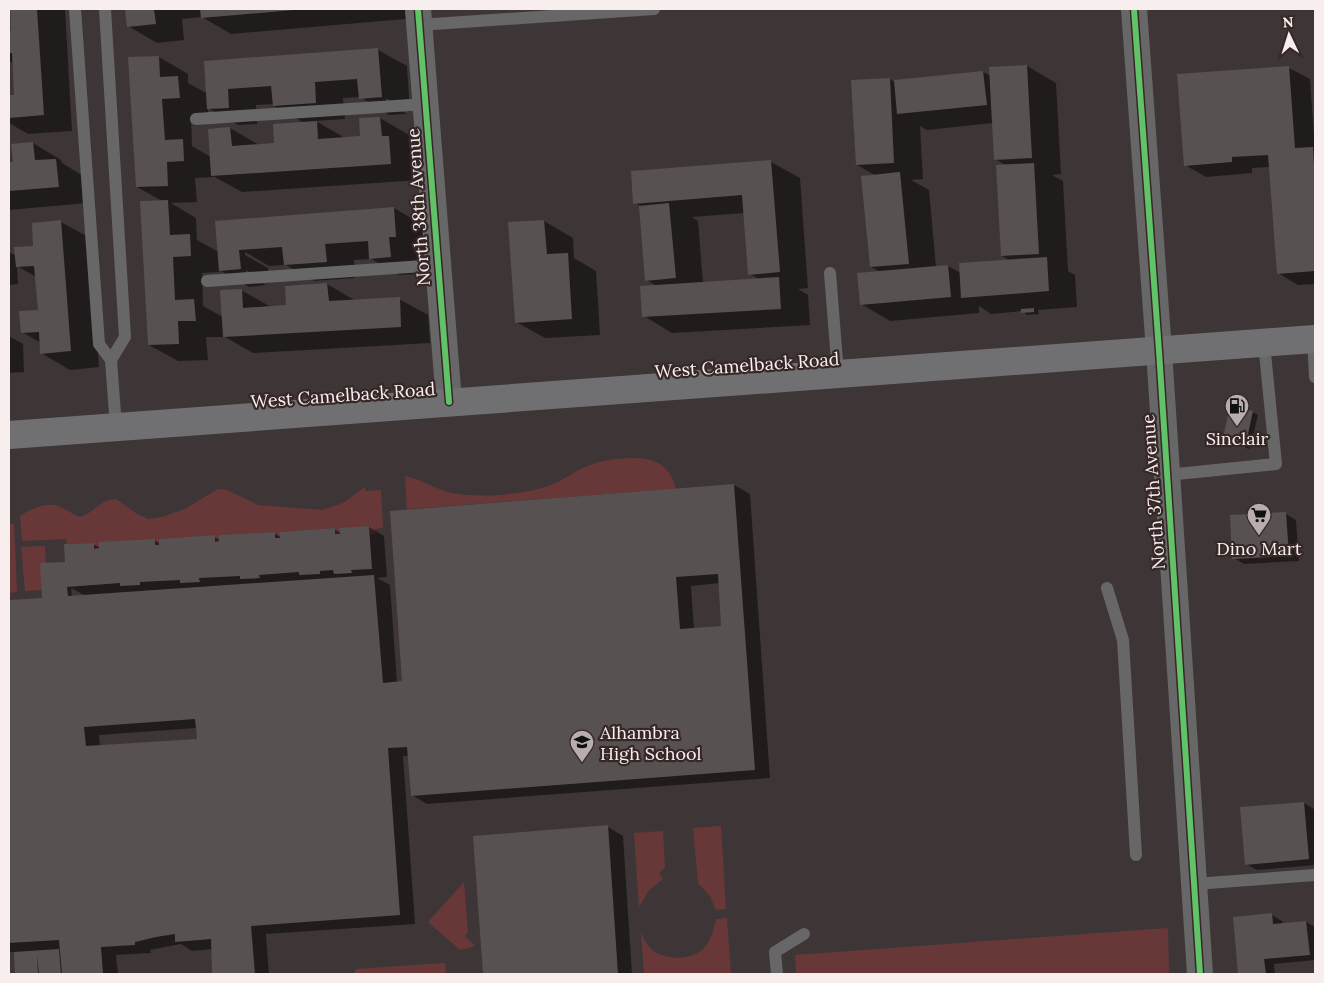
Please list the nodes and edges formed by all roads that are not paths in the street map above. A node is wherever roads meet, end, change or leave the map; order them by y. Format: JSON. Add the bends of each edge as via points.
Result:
{"nodes":[{"id":1,"x":75,"y":9,"type":"edge"},
{"id":2,"x":105,"y":9,"type":"edge"},
{"id":3,"x":654,"y":9,"type":"edge"},
{"id":4,"x":1134,"y":9,"type":"edge"},
{"id":5,"x":419,"y":17,"type":"edge"},
{"id":6,"x":426,"y":104,"type":"junction"},
{"id":7,"x":196,"y":119,"type":"dead end"},
{"id":8,"x":438,"y":265,"type":"junction"},
{"id":9,"x":830,"y":273,"type":"dead end"},
{"id":10,"x":207,"y":280,"type":"dead end"},
{"id":11,"x":1314,"y":339,"type":"edge"},
{"id":12,"x":1264,"y":343,"type":"junction"},
{"id":13,"x":1159,"y":351,"type":"junction"},
{"id":14,"x":111,"y":360,"type":"junction"},
{"id":15,"x":838,"y":374,"type":"junction"},
{"id":16,"x":1315,"y":377,"type":"edge"},
{"id":17,"x":449,"y":402,"type":"junction"},
{"id":18,"x":116,"y":427,"type":"junction"},
{"id":19,"x":9,"y":435,"type":"edge"},
{"id":20,"x":1167,"y":475,"type":"junction"},
{"id":21,"x":1107,"y":588,"type":"dead end"},
{"id":22,"x":1136,"y":855,"type":"dead end"},
{"id":23,"x":1315,"y":875,"type":"edge"},
{"id":24,"x":1194,"y":884,"type":"junction"},
{"id":25,"x":804,"y":934,"type":"dead end"},
{"id":26,"x":777,"y":974,"type":"edge"},
{"id":27,"x":1200,"y":974,"type":"edge"}],
"edges":[{"from":1,"to":14,"type":"lane","via":[[99,344]]},
{"from":2,"to":14,"type":"lane","via":[[125,337]]},
{"from":3,"to":5,"type":"lane"},
{"from":4,"to":13,"type":"street","name":"North 37th Avenue"},
{"from":5,"to":6,"type":"street","name":"North 38th Avenue"},
{"from":6,"to":7,"type":"lane"},
{"from":6,"to":8,"type":"street","name":"North 38th Avenue"},
{"from":8,"to":10,"type":"lane"},
{"from":8,"to":17,"type":"street","name":"North 38th Avenue"},
{"from":9,"to":15,"type":"lane"},
{"from":11,"to":12,"type":"main road","name":"West Camelback Road"},
{"from":11,"to":16,"type":"lane"},
{"from":12,"to":13,"type":"main road","name":"West Camelback Road"},
{"from":12,"to":20,"type":"lane","via":[[1276,464]]},
{"from":13,"to":15,"type":"main road","name":"West Camelback Road"},
{"from":13,"to":20,"type":"street","name":"North 37th Avenue"},
{"from":14,"to":18,"type":"lane"},
{"from":15,"to":17,"type":"main road","name":"West Camelback Road"},
{"from":17,"to":18,"type":"main road","name":"West Camelback Road"},
{"from":18,"to":19,"type":"main road","name":"West Camelback Road"},
{"from":20,"to":24,"type":"street","name":"North 37th Avenue"},
{"from":21,"to":22,"type":"lane","via":[[1123,640]]},
{"from":23,"to":24,"type":"lane"},
{"from":24,"to":27,"type":"street","name":"North 37th Avenue"},
{"from":25,"to":26,"type":"lane","via":[[775,952]]}]}
